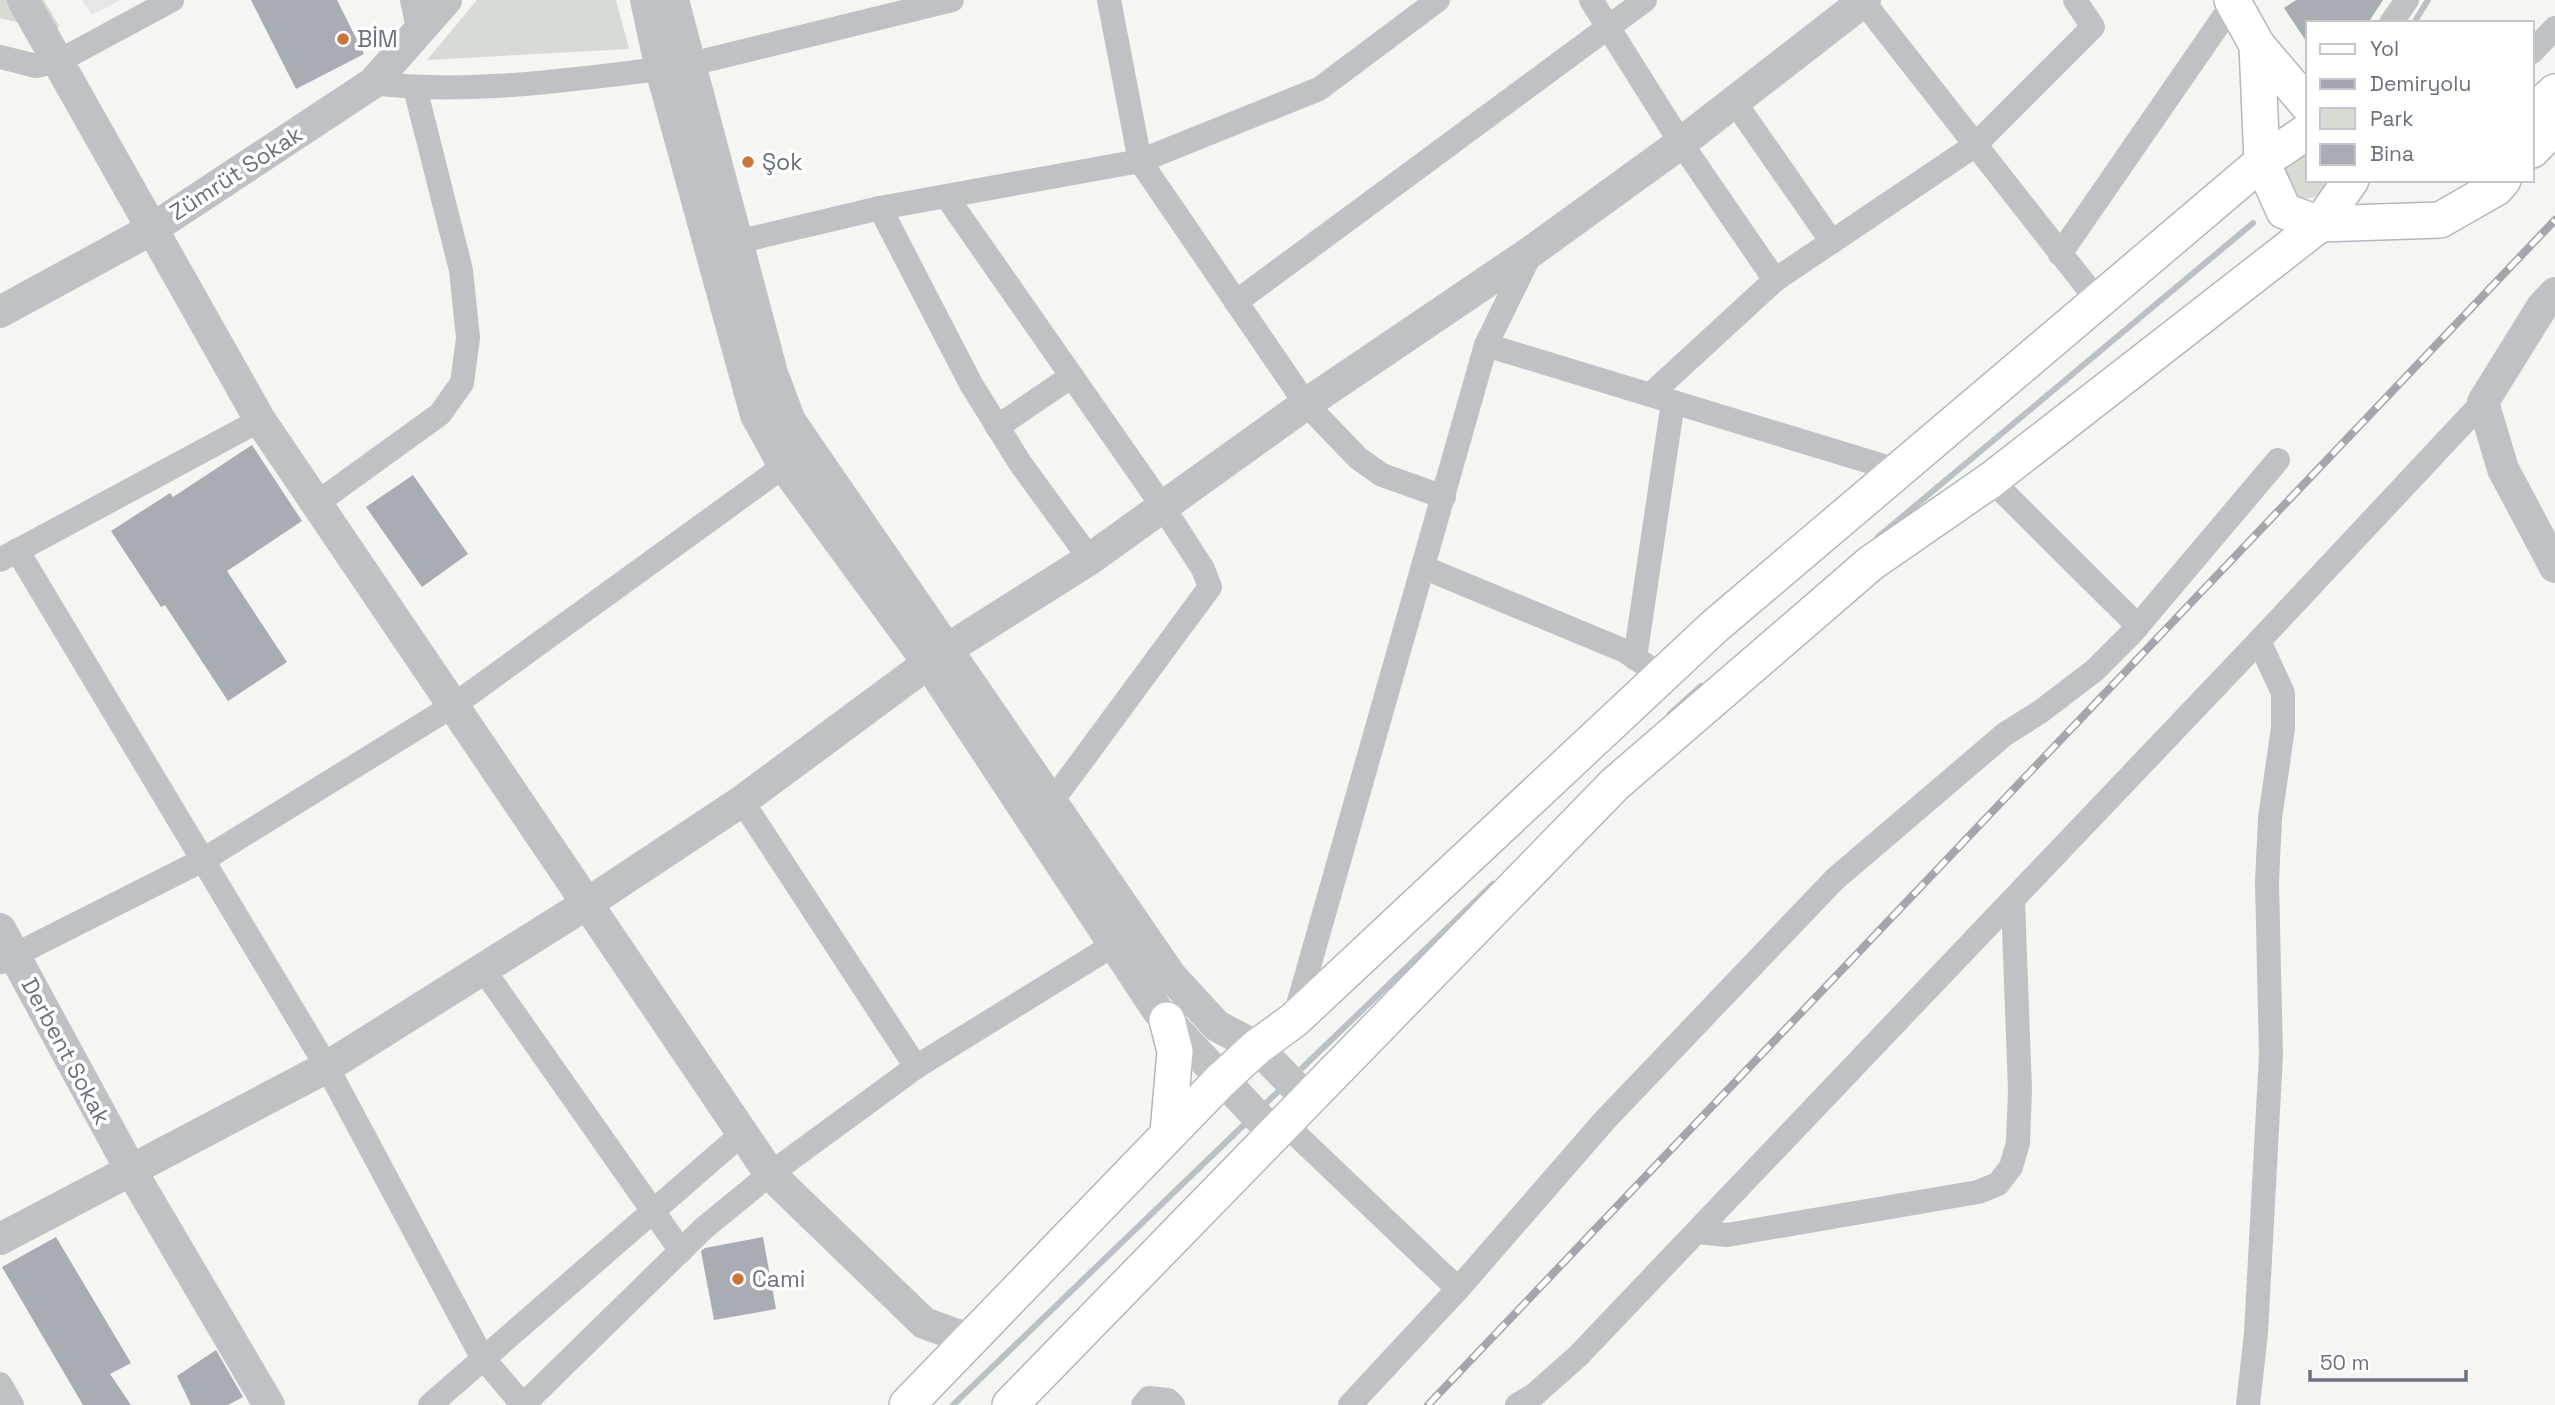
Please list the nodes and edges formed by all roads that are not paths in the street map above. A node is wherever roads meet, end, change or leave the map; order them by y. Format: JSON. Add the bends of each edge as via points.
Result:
{"nodes":[{"id":1,"x":23,"y":0,"type":"edge"},
{"id":2,"x":172,"y":0,"type":"edge"},
{"id":3,"x":412,"y":0,"type":"edge"},
{"id":4,"x":446,"y":0,"type":"edge"},
{"id":5,"x":646,"y":0,"type":"edge"},
{"id":6,"x":673,"y":0,"type":"edge"},
{"id":7,"x":952,"y":0,"type":"edge"},
{"id":8,"x":1109,"y":0,"type":"edge"},
{"id":9,"x":1438,"y":0,"type":"edge"},
{"id":10,"x":1591,"y":0,"type":"edge"},
{"id":11,"x":1645,"y":0,"type":"edge"},
{"id":12,"x":2075,"y":0,"type":"edge"},
{"id":13,"x":2407,"y":0,"type":"edge"},
{"id":14,"x":1863,"y":1,"type":"edge"},
{"id":15,"x":2233,"y":1,"type":"edge"},
{"id":16,"x":888,"y":8,"type":"edge"},
{"id":17,"x":2392,"y":21,"type":"edge"},
{"id":18,"x":1608,"y":27,"type":"junction"},
{"id":19,"x":2555,"y":28,"type":"edge"},
{"id":20,"x":419,"y":33,"type":"junction"},
{"id":21,"x":2257,"y":45,"type":"junction"},
{"id":22,"x":2534,"y":50,"type":"edge"},
{"id":23,"x":0,"y":57,"type":"edge"},
{"id":24,"x":59,"y":61,"type":"junction"},
{"id":25,"x":674,"y":67,"type":"junction"},
{"id":26,"x":373,"y":83,"type":"junction"},
{"id":27,"x":415,"y":89,"type":"junction"},
{"id":28,"x":2555,"y":92,"type":"edge"},
{"id":29,"x":1734,"y":101,"type":"junction"},
{"id":30,"x":2306,"y":103,"type":"edge"},
{"id":31,"x":2534,"y":111,"type":"edge"},
{"id":32,"x":2555,"y":126,"type":"edge"},
{"id":33,"x":2306,"y":132,"type":"edge"},
{"id":34,"x":1681,"y":143,"type":"junction"},
{"id":35,"x":1974,"y":146,"type":"junction"},
{"id":36,"x":2534,"y":148,"type":"edge"},
{"id":37,"x":1140,"y":161,"type":"junction"},
{"id":38,"x":2262,"y":162,"type":"junction"},
{"id":39,"x":2350,"y":182,"type":"edge"},
{"id":40,"x":2501,"y":182,"type":"edge"},
{"id":41,"x":946,"y":196,"type":"junction"},
{"id":42,"x":880,"y":208,"type":"junction"},
{"id":43,"x":2320,"y":224,"type":"junction"},
{"id":44,"x":152,"y":229,"type":"junction"},
{"id":45,"x":1832,"y":242,"type":"junction"},
{"id":46,"x":724,"y":245,"type":"junction"},
{"id":47,"x":1532,"y":251,"type":"junction"},
{"id":48,"x":2060,"y":254,"type":"junction"},
{"id":49,"x":1775,"y":280,"type":"junction"},
{"id":50,"x":2555,"y":293,"type":"edge"},
{"id":51,"x":2098,"y":301,"type":"junction"},
{"id":52,"x":1236,"y":302,"type":"junction"},
{"id":53,"x":0,"y":312,"type":"edge"},
{"id":54,"x":1486,"y":345,"type":"junction"},
{"id":55,"x":1072,"y":376,"type":"junction"},
{"id":56,"x":1662,"y":399,"type":"junction"},
{"id":57,"x":2483,"y":402,"type":"junction"},
{"id":58,"x":1306,"y":404,"type":"junction"},
{"id":59,"x":260,"y":420,"type":"junction"},
{"id":60,"x":997,"y":427,"type":"junction"},
{"id":61,"x":2278,"y":460,"type":"dead end"},
{"id":62,"x":785,"y":466,"type":"junction"},
{"id":63,"x":1900,"y":471,"type":"junction"},
{"id":64,"x":1991,"y":481,"type":"junction"},
{"id":65,"x":1444,"y":497,"type":"junction"},
{"id":66,"x":317,"y":503,"type":"junction"},
{"id":67,"x":1163,"y":507,"type":"junction"},
{"id":68,"x":2555,"y":521,"type":"edge"},
{"id":69,"x":8,"y":555,"type":"edge"},
{"id":70,"x":1090,"y":559,"type":"junction"},
{"id":71,"x":2555,"y":567,"type":"edge"},
{"id":72,"x":1424,"y":568,"type":"junction"},
{"id":73,"x":2138,"y":626,"type":"junction"},
{"id":74,"x":2259,"y":641,"type":"junction"},
{"id":75,"x":938,"y":657,"type":"junction"},
{"id":76,"x":1648,"y":667,"type":"junction"},
{"id":77,"x":454,"y":705,"type":"junction"},
{"id":78,"x":742,"y":801,"type":"junction"},
{"id":79,"x":1050,"y":804,"type":"junction"},
{"id":80,"x":203,"y":860,"type":"junction"},
{"id":81,"x":2013,"y":901,"type":"junction"},
{"id":82,"x":588,"y":904,"type":"junction"},
{"id":83,"x":1115,"y":944,"type":"junction"},
{"id":84,"x":5,"y":949,"type":"edge"},
{"id":85,"x":483,"y":969,"type":"junction"},
{"id":86,"x":1167,"y":1020,"type":"junction"},
{"id":87,"x":1294,"y":1020,"type":"junction"},
{"id":88,"x":1263,"y":1054,"type":"junction"},
{"id":89,"x":327,"y":1067,"type":"junction"},
{"id":90,"x":916,"y":1067,"type":"junction"},
{"id":91,"x":1227,"y":1086,"type":"junction"},
{"id":92,"x":1286,"y":1114,"type":"junction"},
{"id":93,"x":743,"y":1133,"type":"junction"},
{"id":94,"x":1168,"y":1133,"type":"junction"},
{"id":95,"x":132,"y":1172,"type":"junction"},
{"id":96,"x":770,"y":1174,"type":"junction"},
{"id":97,"x":653,"y":1211,"type":"junction"},
{"id":98,"x":1698,"y":1232,"type":"junction"},
{"id":99,"x":0,"y":1239,"type":"edge"},
{"id":100,"x":681,"y":1251,"type":"junction"},
{"id":101,"x":1458,"y":1289,"type":"junction"},
{"id":102,"x":924,"y":1323,"type":"junction"},
{"id":103,"x":976,"y":1335,"type":"junction"},
{"id":104,"x":482,"y":1357,"type":"junction"},
{"id":105,"x":933,"y":1380,"type":"junction"},
{"id":106,"x":0,"y":1384,"type":"edge"},
{"id":107,"x":12,"y":1405,"type":"edge"},
{"id":108,"x":269,"y":1405,"type":"edge"},
{"id":109,"x":430,"y":1405,"type":"edge"},
{"id":110,"x":523,"y":1405,"type":"edge"},
{"id":111,"x":907,"y":1405,"type":"edge"},
{"id":112,"x":1010,"y":1405,"type":"edge"},
{"id":113,"x":1143,"y":1405,"type":"edge"},
{"id":114,"x":1173,"y":1405,"type":"edge"},
{"id":115,"x":1350,"y":1405,"type":"edge"},
{"id":116,"x":1517,"y":1405,"type":"edge"},
{"id":117,"x":2248,"y":1405,"type":"edge"}],
"edges":[{"from":1,"to":24,"type":"street"},
{"from":2,"to":24,"type":"street"},
{"from":3,"to":20,"type":"street"},
{"from":4,"to":20,"type":"street","name":"Zümrüt Sokak"},
{"from":5,"to":25,"type":"street"},
{"from":6,"to":25,"type":"street"},
{"from":7,"to":16,"type":"street"},
{"from":8,"to":37,"type":"street"},
{"from":9,"to":37,"type":"street","via":[[1319,89]]},
{"from":10,"to":18,"type":"street"},
{"from":11,"to":18,"type":"street"},
{"from":12,"to":35,"type":"street","via":[[2093,27]]},
{"from":13,"to":17,"type":"street"},
{"from":14,"to":29,"type":"street"},
{"from":14,"to":35,"type":"street"},
{"from":15,"to":21,"type":"main road"},
{"from":15,"to":48,"type":"street"},
{"from":16,"to":25,"type":"street"},
{"from":18,"to":34,"type":"street"},
{"from":18,"to":52,"type":"street"},
{"from":19,"to":22,"type":"street"},
{"from":20,"to":26,"type":"street","name":"Zümrüt Sokak"},
{"from":21,"to":30,"type":"main road"},
{"from":21,"to":38,"type":"main road"},
{"from":23,"to":24,"type":"street","via":[[36,66]]},
{"from":24,"to":44,"type":"street"},
{"from":25,"to":27,"type":"street","via":[[555,82]]},
{"from":25,"to":46,"type":"street"},
{"from":26,"to":27,"type":"street"},
{"from":26,"to":44,"type":"street","name":"Zümrüt Sokak"},
{"from":27,"to":66,"type":"street","via":[[461,270],[468,338],[462,383],[440,414]]},
{"from":28,"to":31,"type":"main road"},
{"from":29,"to":34,"type":"street"},
{"from":29,"to":45,"type":"street"},
{"from":32,"to":36,"type":"main road"},
{"from":33,"to":38,"type":"main road"},
{"from":34,"to":47,"type":"street"},
{"from":34,"to":49,"type":"street"},
{"from":35,"to":45,"type":"street"},
{"from":35,"to":48,"type":"street"},
{"from":37,"to":41,"type":"street"},
{"from":37,"to":52,"type":"street"},
{"from":38,"to":43,"type":"main road","via":[[2284,211]]},
{"from":38,"to":51,"type":"main road"},
{"from":39,"to":43,"type":"main road"},
{"from":40,"to":43,"type":"main road","via":[[2440,220]]},
{"from":41,"to":42,"type":"street"},
{"from":41,"to":55,"type":"street"},
{"from":42,"to":46,"type":"street"},
{"from":42,"to":60,"type":"street"},
{"from":43,"to":64,"type":"main road"},
{"from":44,"to":53,"type":"street","name":"Zümrüt Sokak"},
{"from":44,"to":59,"type":"street"},
{"from":45,"to":49,"type":"street"},
{"from":46,"to":62,"type":"street","via":[[756,415]]},
{"from":46,"to":75,"type":"street","via":[[790,421]]},
{"from":47,"to":54,"type":"street"},
{"from":47,"to":58,"type":"street"},
{"from":48,"to":51,"type":"street"},
{"from":49,"to":56,"type":"street"},
{"from":50,"to":57,"type":"street"},
{"from":51,"to":63,"type":"main road"},
{"from":52,"to":58,"type":"street"},
{"from":54,"to":56,"type":"street"},
{"from":54,"to":65,"type":"street"},
{"from":55,"to":60,"type":"street"},
{"from":55,"to":67,"type":"street"},
{"from":56,"to":63,"type":"street"},
{"from":56,"to":76,"type":"street"},
{"from":57,"to":68,"type":"street"},
{"from":57,"to":71,"type":"street","via":[[2503,469]]},
{"from":57,"to":74,"type":"street"},
{"from":58,"to":65,"type":"street","via":[[1358,458],[1382,475]]},
{"from":58,"to":67,"type":"street"},
{"from":59,"to":66,"type":"street"},
{"from":59,"to":69,"type":"street"},
{"from":60,"to":70,"type":"street"},
{"from":61,"to":73,"type":"street"},
{"from":62,"to":75,"type":"street"},
{"from":62,"to":77,"type":"street"},
{"from":63,"to":76,"type":"main road","via":[[1715,626]]},
{"from":64,"to":73,"type":"street"},
{"from":64,"to":92,"type":"main road","via":[[1871,563],[1615,784]]},
{"from":65,"to":72,"type":"street"},
{"from":66,"to":77,"type":"street"},
{"from":67,"to":70,"type":"street"},
{"from":67,"to":79,"type":"street","via":[[1210,587]]},
{"from":69,"to":80,"type":"street"},
{"from":70,"to":75,"type":"street"},
{"from":72,"to":76,"type":"street"},
{"from":72,"to":87,"type":"street"},
{"from":73,"to":101,"type":"street","via":[[2095,670],[2005,734],[1836,879],[1605,1120]]},
{"from":74,"to":81,"type":"street"},
{"from":74,"to":117,"type":"street","via":[[2283,692],[2283,728],[2270,818],[2271,1055]]},
{"from":75,"to":78,"type":"street"},
{"from":75,"to":79,"type":"street"},
{"from":75,"to":83,"type":"street"},
{"from":76,"to":87,"type":"main road"},
{"from":77,"to":80,"type":"street"},
{"from":77,"to":82,"type":"street"},
{"from":78,"to":82,"type":"street"},
{"from":78,"to":90,"type":"street"},
{"from":79,"to":88,"type":"street","via":[[1171,976],[1217,1026]]},
{"from":80,"to":84,"type":"street"},
{"from":80,"to":89,"type":"street"},
{"from":81,"to":98,"type":"street"},
{"from":81,"to":98,"type":"street","via":[[2018,1143],[2011,1167],[1998,1184],[1978,1192],[1727,1235]]},
{"from":82,"to":85,"type":"street"},
{"from":82,"to":93,"type":"street"},
{"from":83,"to":86,"type":"street"},
{"from":83,"to":90,"type":"street"},
{"from":84,"to":95,"type":"street","name":"Derbent Sokak"},
{"from":85,"to":89,"type":"street"},
{"from":85,"to":97,"type":"street"},
{"from":86,"to":91,"type":"street"},
{"from":86,"to":94,"type":"main road","via":[[1175,1051]]},
{"from":87,"to":88,"type":"main road"},
{"from":88,"to":91,"type":"main road"},
{"from":88,"to":92,"type":"street"},
{"from":89,"to":95,"type":"street"},
{"from":89,"to":104,"type":"street"},
{"from":90,"to":96,"type":"street"},
{"from":91,"to":92,"type":"street"},
{"from":91,"to":94,"type":"main road"},
{"from":92,"to":101,"type":"street"},
{"from":92,"to":112,"type":"main road"},
{"from":93,"to":96,"type":"street"},
{"from":93,"to":97,"type":"street"},
{"from":94,"to":103,"type":"main road"},
{"from":95,"to":99,"type":"street"},
{"from":95,"to":108,"type":"street","name":"Derbent Sokak"},
{"from":96,"to":100,"type":"street"},
{"from":96,"to":102,"type":"street"},
{"from":97,"to":100,"type":"street"},
{"from":97,"to":104,"type":"street"},
{"from":98,"to":116,"type":"street","via":[[1578,1356]]},
{"from":100,"to":110,"type":"street"},
{"from":101,"to":115,"type":"street"},
{"from":102,"to":103,"type":"street","via":[[960,1336]]},
{"from":102,"to":105,"type":"street"},
{"from":103,"to":105,"type":"main road"},
{"from":104,"to":109,"type":"street"},
{"from":104,"to":110,"type":"street"},
{"from":105,"to":111,"type":"main road"},
{"from":106,"to":107,"type":"street"},
{"from":113,"to":114,"type":"street","via":[[1149,1398]]}]}
